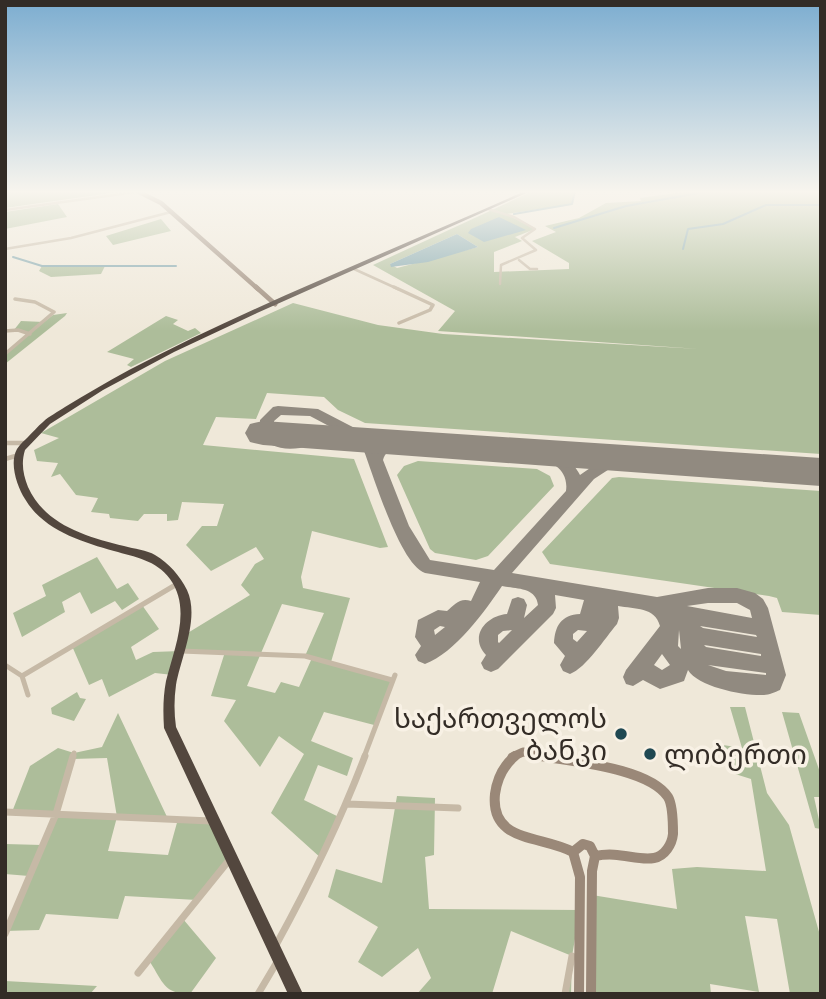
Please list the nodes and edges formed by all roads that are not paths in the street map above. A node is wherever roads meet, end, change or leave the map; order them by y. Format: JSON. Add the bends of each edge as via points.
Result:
{"nodes":[{"id":1,"x":72,"y":238,"type":"edge"},
{"id":2,"x":200,"y":238,"type":"edge"},
{"id":3,"x":425,"y":238,"type":"edge"},
{"id":4,"x":523,"y":238,"type":"edge"},
{"id":5,"x":5,"y":249,"type":"edge"},
{"id":6,"x":519,"y":259,"type":"junction"},
{"id":7,"x":354,"y":270,"type":"junction"},
{"id":8,"x":537,"y":270,"type":"dead end"},
{"id":9,"x":500,"y":284,"type":"dead end"},
{"id":10,"x":15,"y":299,"type":"dead end"},
{"id":11,"x":275,"y":304,"type":"junction"},
{"id":12,"x":399,"y":323,"type":"dead end"},
{"id":13,"x":5,"y":331,"type":"edge"},
{"id":14,"x":30,"y":334,"type":"junction"},
{"id":15,"x":5,"y":354,"type":"edge"},
{"id":16,"x":5,"y":443,"type":"edge"},
{"id":17,"x":22,"y":449,"type":"junction"},
{"id":18,"x":5,"y":459,"type":"edge"},
{"id":19,"x":178,"y":583,"type":"junction"},
{"id":20,"x":181,"y":651,"type":"junction"},
{"id":21,"x":5,"y":666,"type":"edge"},
{"id":22,"x":22,"y":676,"type":"junction"},
{"id":23,"x":27,"y":695,"type":"dead end"},
{"id":24,"x":74,"y":753,"type":"dead end"},
{"id":25,"x":347,"y":804,"type":"junction"},
{"id":26,"x":458,"y":808,"type":"dead end"},
{"id":27,"x":5,"y":812,"type":"edge"},
{"id":28,"x":56,"y":814,"type":"junction"},
{"id":29,"x":213,"y":821,"type":"junction"},
{"id":30,"x":573,"y":852,"type":"junction"},
{"id":31,"x":230,"y":858,"type":"junction"},
{"id":32,"x":594,"y":861,"type":"junction"},
{"id":33,"x":578,"y":865,"type":"junction"},
{"id":34,"x":5,"y":934,"type":"edge"},
{"id":35,"x":276,"y":953,"type":"junction"},
{"id":36,"x":572,"y":956,"type":"dead end"},
{"id":37,"x":138,"y":973,"type":"dead end"},
{"id":38,"x":258,"y":994,"type":"edge"},
{"id":39,"x":296,"y":994,"type":"edge"},
{"id":40,"x":565,"y":994,"type":"edge"},
{"id":41,"x":579,"y":994,"type":"edge"},
{"id":42,"x":591,"y":994,"type":"edge"}],
"edges":[{"from":1,"to":5,"type":"street"},
{"from":2,"to":11,"type":"street"},
{"from":3,"to":7,"type":"highway"},
{"from":4,"to":6,"type":"street","via":[[536,250]]},
{"from":6,"to":8,"type":"street"},
{"from":6,"to":9,"type":"street","via":[[501,265]]},
{"from":7,"to":11,"type":"highway"},
{"from":7,"to":12,"type":"street","via":[[433,306]]},
{"from":10,"to":14,"type":"street","via":[[54,312]]},
{"from":11,"to":17,"type":"highway","via":[[137,368],[41,426]]},
{"from":13,"to":14,"type":"street"},
{"from":14,"to":15,"type":"street"},
{"from":16,"to":17,"type":"street"},
{"from":17,"to":18,"type":"street"},
{"from":17,"to":19,"type":"highway","via":[[23,488],[51,523],[151,557]]},
{"from":19,"to":20,"type":"highway","via":[[186,619]]},
{"from":19,"to":22,"type":"street"},
{"from":20,"to":25,"type":"street","via":[[305,656],[393,677]]},
{"from":20,"to":29,"type":"highway","via":[[166,713]]},
{"from":21,"to":22,"type":"street"},
{"from":22,"to":23,"type":"street"},
{"from":24,"to":28,"type":"street"},
{"from":25,"to":26,"type":"street"},
{"from":25,"to":35,"type":"street"},
{"from":27,"to":28,"type":"street"},
{"from":28,"to":29,"type":"street"},
{"from":28,"to":34,"type":"street"},
{"from":29,"to":31,"type":"highway"},
{"from":30,"to":32,"type":"street","via":[[583,844],[590,846]]},
{"from":30,"to":32,"type":"street","via":[[500,826],[496,794],[502,766],[512,755],[532,754],[641,776],[662,788],[670,799],[673,837],[668,850],[655,858],[614,852]]},
{"from":30,"to":33,"type":"street"},
{"from":31,"to":35,"type":"highway"},
{"from":31,"to":37,"type":"street"},
{"from":32,"to":33,"type":"street","via":[[587,869]]},
{"from":32,"to":42,"type":"street"},
{"from":33,"to":41,"type":"street"},
{"from":35,"to":38,"type":"street"},
{"from":35,"to":39,"type":"highway"},
{"from":36,"to":40,"type":"street"}]}
